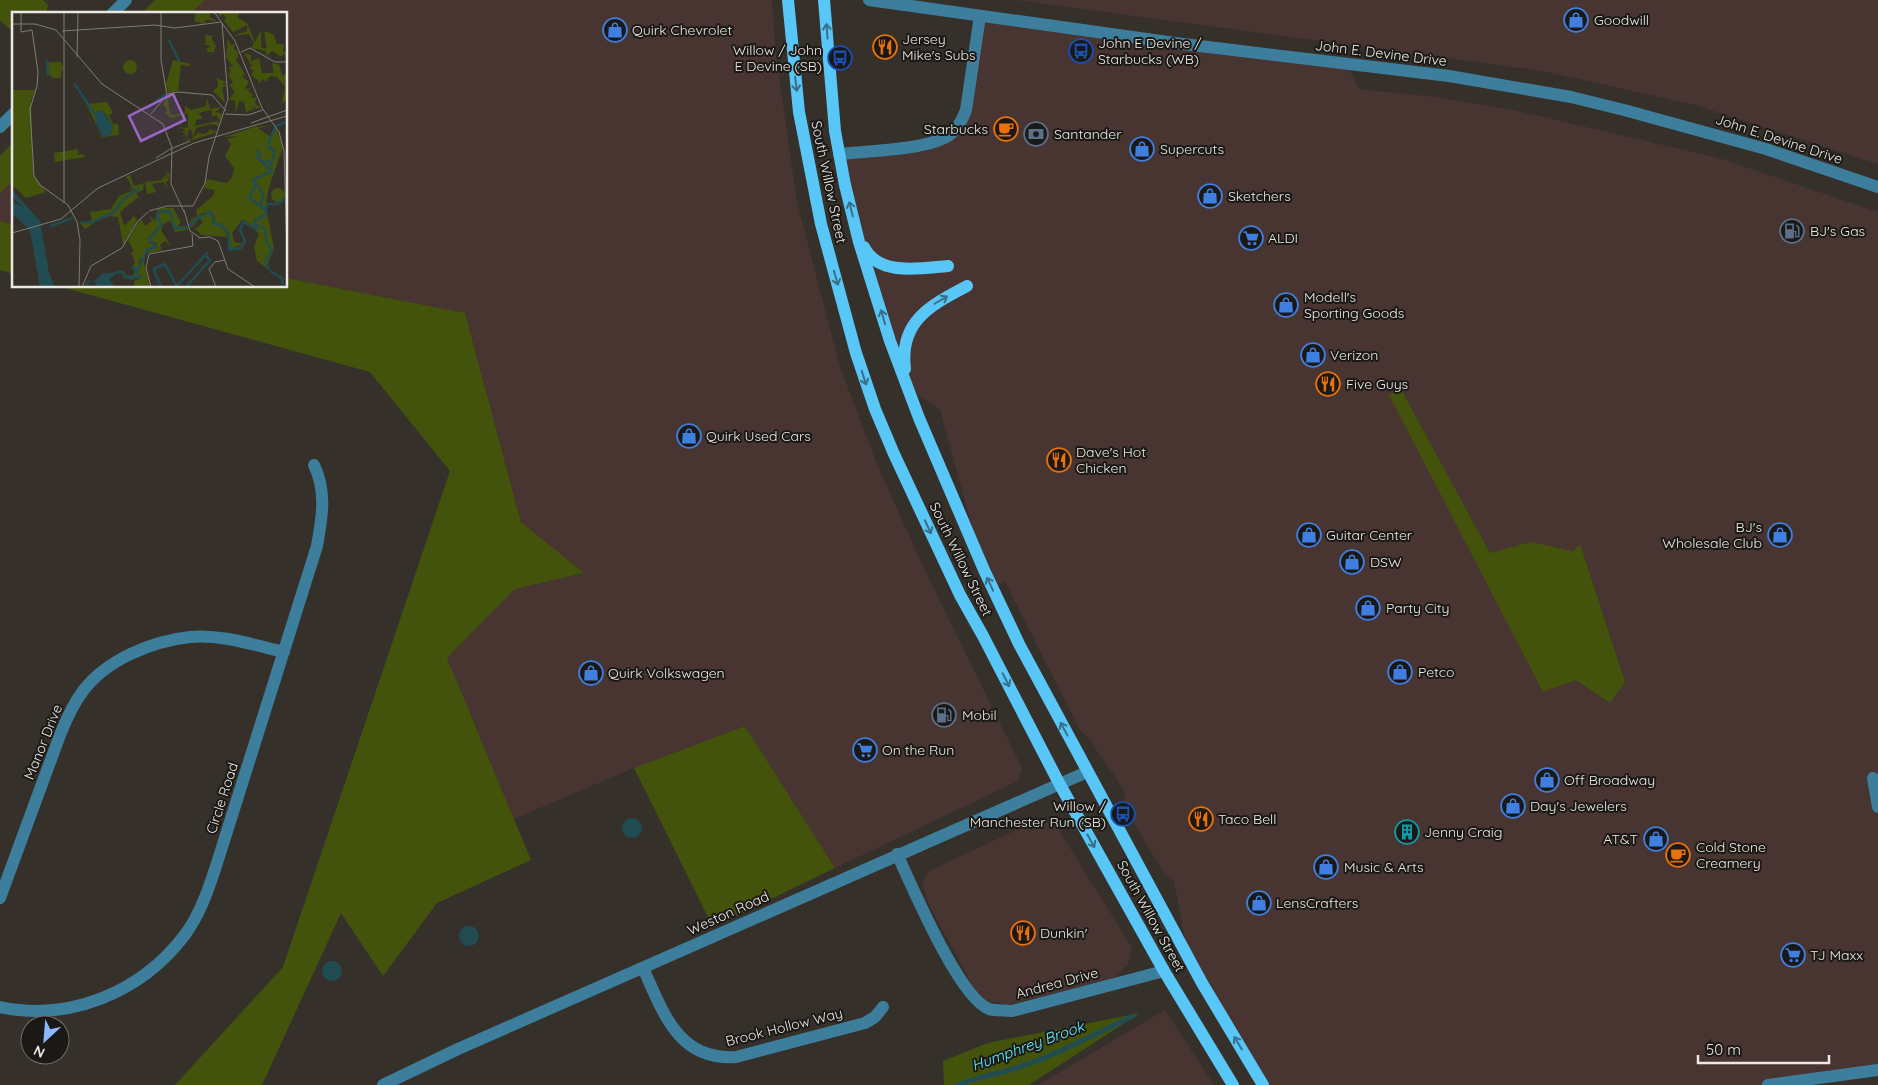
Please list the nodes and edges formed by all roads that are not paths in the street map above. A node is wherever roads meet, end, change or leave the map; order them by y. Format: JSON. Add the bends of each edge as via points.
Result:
{"nodes":[{"id":1,"x":126,"y":0,"type":"edge"},
{"id":2,"x":791,"y":0,"type":"edge"},
{"id":3,"x":824,"y":0,"type":"edge"},
{"id":4,"x":869,"y":0,"type":"edge"},
{"id":5,"x":114,"y":12,"type":"edge"},
{"id":6,"x":980,"y":16,"type":"junction"},
{"id":7,"x":12,"y":115,"type":"edge"},
{"id":8,"x":0,"y":127,"type":"edge"},
{"id":9,"x":839,"y":154,"type":"junction"},
{"id":10,"x":1878,"y":187,"type":"edge"},
{"id":11,"x":858,"y":236,"type":"junction"},
{"id":12,"x":948,"y":266,"type":"dead end"},
{"id":13,"x":967,"y":286,"type":"dead end"},
{"id":14,"x":907,"y":386,"type":"junction"},
{"id":15,"x":314,"y":465,"type":"dead end"},
{"id":16,"x":284,"y":652,"type":"junction"},
{"id":17,"x":1087,"y":772,"type":"junction"},
{"id":18,"x":1873,"y":778,"type":"dead end"},
{"id":19,"x":1059,"y":783,"type":"junction"},
{"id":20,"x":1878,"y":807,"type":"edge"},
{"id":21,"x":897,"y":854,"type":"junction"},
{"id":22,"x":0,"y":898,"type":"edge"},
{"id":23,"x":643,"y":968,"type":"junction"},
{"id":24,"x":1164,"y":971,"type":"junction"},
{"id":25,"x":0,"y":1007,"type":"edge"},
{"id":26,"x":882,"y":1007,"type":"dead end"},
{"id":27,"x":1878,"y":1070,"type":"edge"},
{"id":28,"x":383,"y":1085,"type":"edge"},
{"id":29,"x":1233,"y":1085,"type":"edge"},
{"id":30,"x":1263,"y":1085,"type":"edge"},
{"id":31,"x":1768,"y":1085,"type":"edge"}],
"edges":[{"from":1,"to":5,"type":"street"},
{"from":2,"to":19,"type":"main road","name":"South Willow Street","one_way":true,"via":[[799,112],[820,224],[865,382],[894,454],[960,595]]},
{"from":9,"to":3,"type":"main road","name":"South Willow Street","one_way":true},
{"from":4,"to":6,"type":"street","name":"John E. Devine Drive"},
{"from":6,"to":9,"type":"street","via":[[966,110],[956,130],[936,142],[919,146]]},
{"from":6,"to":10,"type":"street","name":"John E. Devine Drive","via":[[1449,76],[1571,97],[1766,149]]},
{"from":7,"to":8,"type":"street"},
{"from":11,"to":9,"type":"main road","name":"South Willow Street","one_way":true},
{"from":11,"to":12,"type":"main road","via":[[871,257],[885,265],[904,269]]},
{"from":14,"to":11,"type":"main road","name":"South Willow Street","one_way":true},
{"from":14,"to":13,"type":"main road","one_way":true,"via":[[904,354],[911,329],[930,306]]},
{"from":17,"to":14,"type":"main road","name":"South Willow Street","one_way":true,"via":[[984,570]]},
{"from":15,"to":16,"type":"street","name":"Circle Road","via":[[320,481],[323,511],[317,546]]},
{"from":16,"to":22,"type":"street","name":"Manor Drive","via":[[226,639],[190,637],[144,648],[101,673],[83,691],[70,711]]},
{"from":16,"to":25,"type":"street","name":"Circle Road","via":[[206,897],[184,936],[144,977],[101,1000],[56,1010],[19,1011]]},
{"from":17,"to":19,"type":"street","name":"Weston Road"},
{"from":30,"to":17,"type":"main road","name":"South Willow Street","one_way":true,"via":[[1202,983]]},
{"from":18,"to":20,"type":"street"},
{"from":19,"to":21,"type":"street","name":"Weston Road"},
{"from":19,"to":24,"type":"main road","name":"South Willow Street","one_way":true},
{"from":21,"to":23,"type":"street","name":"Weston Road"},
{"from":21,"to":24,"type":"street","name":"Andrea Drive","via":[[945,954],[968,993],[988,1009],[1012,1011]]},
{"from":23,"to":26,"type":"street","name":"Brook Hollow Way","via":[[677,1034],[695,1049],[718,1058],[736,1057],[864,1023],[875,1017]]},
{"from":23,"to":28,"type":"street","name":"Weston Road"},
{"from":24,"to":29,"type":"main road","name":"South Willow Street"},
{"from":27,"to":31,"type":"street"}]}
